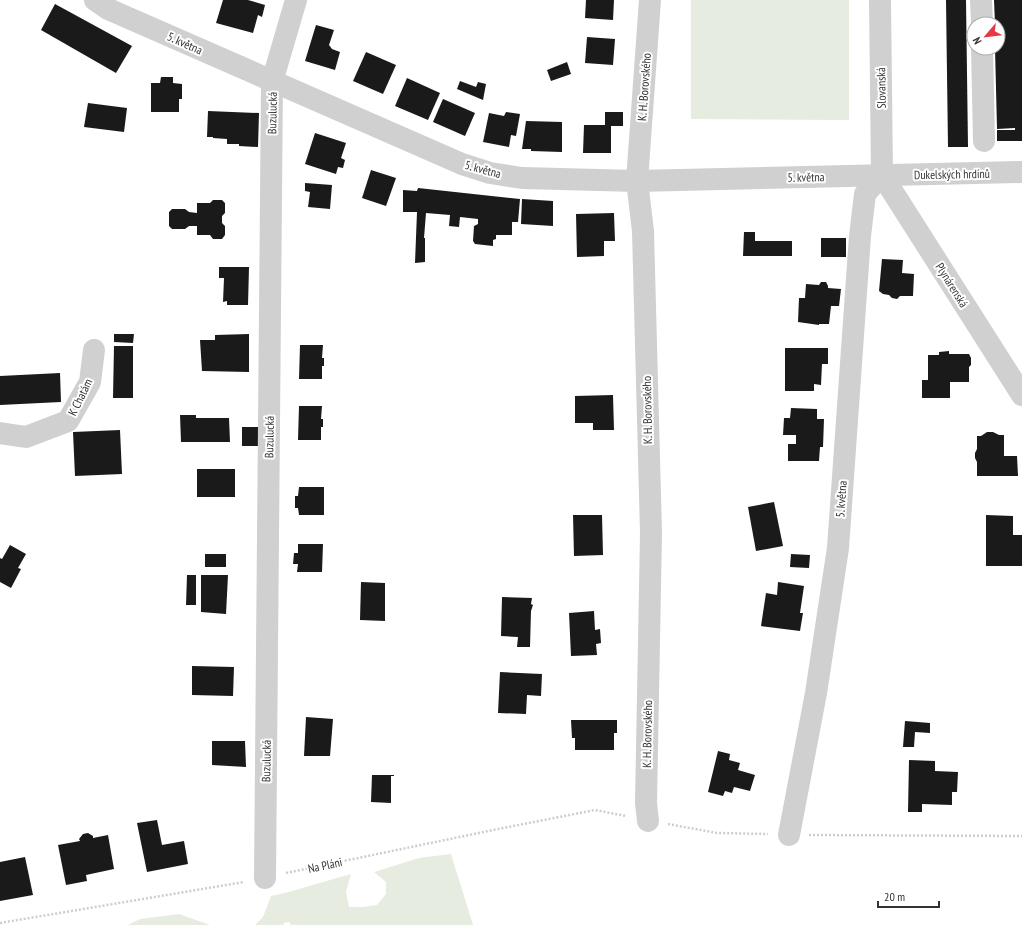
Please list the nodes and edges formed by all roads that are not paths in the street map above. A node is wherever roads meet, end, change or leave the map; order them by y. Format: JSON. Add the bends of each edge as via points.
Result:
{"nodes":[{"id":1,"x":95,"y":0,"type":"edge"},
{"id":2,"x":296,"y":0,"type":"edge"},
{"id":3,"x":650,"y":0,"type":"edge"},
{"id":4,"x":880,"y":0,"type":"edge"},
{"id":5,"x":981,"y":0,"type":"edge"},
{"id":6,"x":982,"y":16,"type":"edge"},
{"id":7,"x":982,"y":56,"type":"edge"},
{"id":8,"x":272,"y":82,"type":"junction"},
{"id":9,"x":984,"y":141,"type":"dead end"},
{"id":10,"x":1022,"y":172,"type":"edge"},
{"id":11,"x":882,"y":175,"type":"junction"},
{"id":12,"x":637,"y":181,"type":"junction"},
{"id":13,"x":94,"y":350,"type":"dead end"},
{"id":14,"x":1022,"y":395,"type":"edge"},
{"id":15,"x":0,"y":432,"type":"edge"},
{"id":16,"x":648,"y":820,"type":"road end"},
{"id":17,"x":789,"y":835,"type":"road end"},
{"id":18,"x":265,"y":878,"type":"road end"}],
"edges":[{"from":1,"to":8,"type":"street","name":"5. května","via":[[108,9]]},
{"from":2,"to":8,"type":"street","name":"Buzulucká"},
{"from":3,"to":12,"type":"street","name":"K. H. Borovského"},
{"from":4,"to":11,"type":"street","name":"Slovanská"},
{"from":5,"to":6,"type":"street"},
{"from":7,"to":9,"type":"street"},
{"from":8,"to":12,"type":"street","name":"5. května","via":[[462,164],[490,173],[522,178]]},
{"from":8,"to":18,"type":"street","name":"Buzulucká"},
{"from":10,"to":11,"type":"street","name":"Dukelských hrdinů"},
{"from":11,"to":12,"type":"street","name":"5. května"},
{"from":11,"to":14,"type":"street","name":"Plynárenská"},
{"from":11,"to":17,"type":"street","name":"5. května","via":[[866,194],[864,201],[838,548],[816,693]]},
{"from":12,"to":16,"type":"street","name":"K. H. Borovského","via":[[643,231],[651,534],[646,803]]},
{"from":13,"to":15,"type":"street","name":"K Chatám","via":[[90,382],[68,421],[26,438]]}]}
